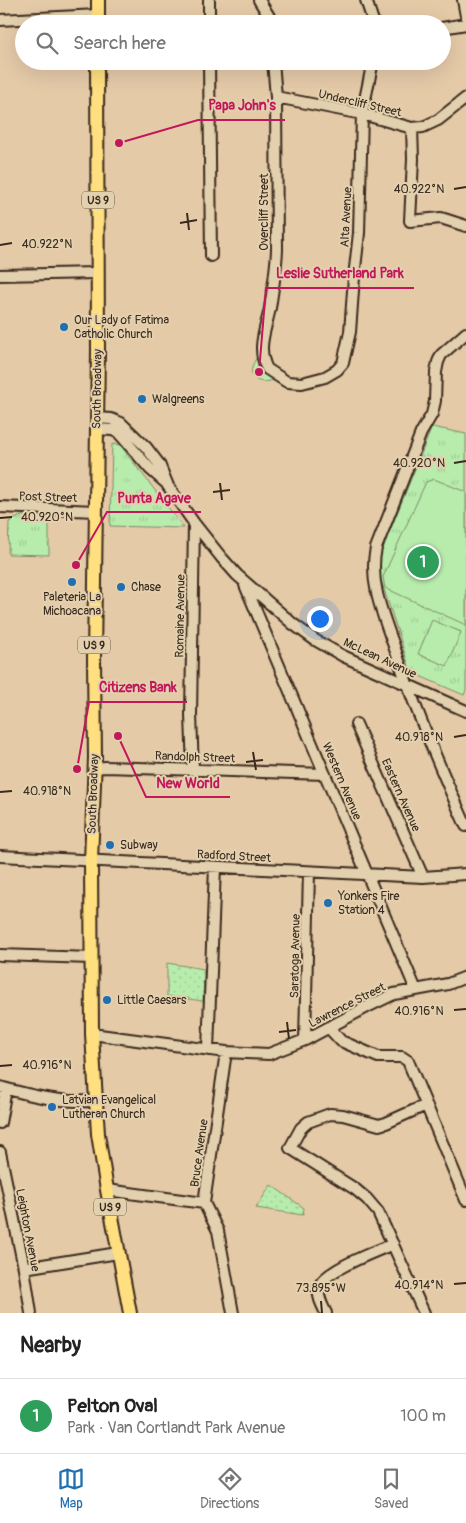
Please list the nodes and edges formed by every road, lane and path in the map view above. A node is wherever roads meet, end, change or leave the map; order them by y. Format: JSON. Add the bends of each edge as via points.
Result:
{"nodes":[{"id":1,"x":98,"y":0,"type":"edge"},
{"id":2,"x":209,"y":0,"type":"edge"},
{"id":3,"x":259,"y":0,"type":"edge"},
{"id":4,"x":366,"y":0,"type":"edge"},
{"id":5,"x":463,"y":0,"type":"edge"},
{"id":6,"x":98,"y":15,"type":"edge"},
{"id":7,"x":209,"y":15,"type":"edge"},
{"id":8,"x":268,"y":15,"type":"edge"},
{"id":9,"x":371,"y":15,"type":"edge"},
{"id":10,"x":466,"y":16,"type":"edge"},
{"id":11,"x":0,"y":20,"type":"edge"},
{"id":12,"x":15,"y":20,"type":"edge"},
{"id":13,"x":466,"y":24,"type":"edge"},
{"id":14,"x":451,"y":26,"type":"edge"},
{"id":15,"x":98,"y":70,"type":"edge"},
{"id":16,"x":209,"y":70,"type":"edge"},
{"id":17,"x":274,"y":70,"type":"edge"},
{"id":18,"x":371,"y":70,"type":"edge"},
{"id":19,"x":276,"y":97,"type":"junction"},
{"id":20,"x":466,"y":98,"type":"edge"},
{"id":21,"x":362,"y":114,"type":"junction"},
{"id":22,"x":412,"y":128,"type":"junction"},
{"id":23,"x":466,"y":226,"type":"edge"},
{"id":24,"x":211,"y":256,"type":"dead end"},
{"id":25,"x":97,"y":273,"type":"junction"},
{"id":26,"x":0,"y":275,"type":"edge"},
{"id":27,"x":466,"y":332,"type":"edge"},
{"id":28,"x":280,"y":377,"type":"joint"},
{"id":29,"x":97,"y":423,"type":"junction"},
{"id":30,"x":0,"y":507,"type":"edge"},
{"id":31,"x":96,"y":511,"type":"junction"},
{"id":32,"x":194,"y":523,"type":"junction"},
{"id":33,"x":244,"y":582,"type":"junction"},
{"id":34,"x":407,"y":686,"type":"junction"},
{"id":35,"x":465,"y":710,"type":"edge"},
{"id":36,"x":356,"y":724,"type":"dead end"},
{"id":37,"x":94,"y":768,"type":"junction"},
{"id":38,"x":193,"y":770,"type":"junction"},
{"id":39,"x":325,"y":774,"type":"junction"},
{"id":40,"x":466,"y":826,"type":"edge"},
{"id":41,"x":0,"y":856,"type":"edge"},
{"id":42,"x":91,"y":861,"type":"junction"},
{"id":43,"x":216,"y":867,"type":"junction"},
{"id":44,"x":309,"y":872,"type":"junction"},
{"id":45,"x":368,"y":874,"type":"junction"},
{"id":46,"x":466,"y":874,"type":"edge"},
{"id":47,"x":424,"y":877,"type":"junction"},
{"id":48,"x":0,"y":955,"type":"edge"},
{"id":49,"x":92,"y":958,"type":"junction"},
{"id":50,"x":466,"y":977,"type":"edge"},
{"id":51,"x":416,"y":990,"type":"junction"},
{"id":52,"x":329,"y":1028,"type":"junction"},
{"id":53,"x":92,"y":1034,"type":"junction"},
{"id":54,"x":305,"y":1040,"type":"junction"},
{"id":55,"x":208,"y":1050,"type":"junction"},
{"id":56,"x":226,"y":1052,"type":"junction"},
{"id":57,"x":3,"y":1088,"type":"edge"},
{"id":58,"x":96,"y":1101,"type":"junction"},
{"id":59,"x":426,"y":1105,"type":"junction"},
{"id":60,"x":0,"y":1123,"type":"edge"},
{"id":61,"x":0,"y":1152,"type":"edge"},
{"id":62,"x":107,"y":1190,"type":"junction"},
{"id":63,"x":466,"y":1200,"type":"edge"},
{"id":64,"x":204,"y":1203,"type":"junction"},
{"id":65,"x":393,"y":1244,"type":"junction"},
{"id":66,"x":118,"y":1252,"type":"junction"},
{"id":67,"x":24,"y":1268,"type":"junction"},
{"id":68,"x":31,"y":1313,"type":"edge"},
{"id":69,"x":130,"y":1313,"type":"edge"},
{"id":70,"x":233,"y":1313,"type":"edge"},
{"id":71,"x":326,"y":1313,"type":"edge"},
{"id":72,"x":424,"y":1313,"type":"edge"}],
"edges":[{"from":1,"to":6,"type":"main road"},
{"from":2,"to":7,"type":"street"},
{"from":3,"to":8,"type":"street"},
{"from":4,"to":9,"type":"street"},
{"from":5,"to":10,"type":"street"},
{"from":11,"to":12,"type":"street"},
{"from":13,"to":14,"type":"street"},
{"from":15,"to":25,"type":"main road","name":"South Broadway","number":"US 9"},
{"from":16,"to":24,"type":"street"},
{"from":17,"to":19,"type":"street"},
{"from":18,"to":21,"type":"street","name":"Alta Avenue"},
{"from":19,"to":21,"type":"street","name":"Undercliff Street"},
{"from":19,"to":28,"type":"street","name":"Overcliff Street","via":[[276,272],[261,351],[267,369]]},
{"from":20,"to":22,"type":"street","name":"Undercliff Street","via":[[438,120]]},
{"from":21,"to":22,"type":"street","name":"Undercliff Street"},
{"from":21,"to":28,"type":"street","name":"Alta Avenue","via":[[359,233],[350,332],[343,363],[325,377],[302,383],[287,382]]},
{"from":22,"to":23,"type":"street","via":[[410,221],[441,218]]},
{"from":25,"to":26,"type":"street"},
{"from":25,"to":29,"type":"main road","name":"South Broadway","number":"US 9"},
{"from":27,"to":34,"type":"street","via":[[441,355],[438,362],[432,414],[421,433],[374,559],[379,602]]},
{"from":29,"to":31,"type":"main road","name":"South Broadway","number":"US 9"},
{"from":29,"to":32,"type":"street","name":"McLean Avenue","via":[[118,432],[168,486]]},
{"from":30,"to":31,"type":"street","name":"Post Street"},
{"from":31,"to":37,"type":"main road","name":"South Broadway","number":"US 9"},
{"from":32,"to":33,"type":"street","name":"McLean Avenue"},
{"from":32,"to":38,"type":"street","name":"Romaine Avenue"},
{"from":33,"to":34,"type":"street","name":"McLean Avenue","via":[[315,640]]},
{"from":33,"to":39,"type":"street","name":"Western Avenue"},
{"from":34,"to":35,"type":"street","name":"McLean Avenue"},
{"from":34,"to":40,"type":"street"},
{"from":36,"to":47,"type":"street","name":"Eastern Avenue"},
{"from":37,"to":38,"type":"street","name":"Randolph Street"},
{"from":37,"to":42,"type":"main road","name":"South Broadway","number":"US 9"},
{"from":38,"to":39,"type":"street","name":"Randolph Street"},
{"from":39,"to":45,"type":"street","name":"Western Avenue"},
{"from":41,"to":42,"type":"street","name":"Radford Street"},
{"from":42,"to":43,"type":"street","name":"Radford Street"},
{"from":42,"to":49,"type":"main road","name":"South Broadway","number":"US 9"},
{"from":43,"to":44,"type":"street","name":"Radford Street"},
{"from":43,"to":55,"type":"street"},
{"from":44,"to":45,"type":"street","name":"Radford Street"},
{"from":44,"to":54,"type":"street","name":"Saratoga Avenue"},
{"from":45,"to":47,"type":"street","name":"Radford Street"},
{"from":45,"to":51,"type":"street","name":"Western Avenue"},
{"from":46,"to":47,"type":"street","name":"Radford Street"},
{"from":48,"to":49,"type":"street"},
{"from":49,"to":53,"type":"main road","name":"South Broadway","number":"US 9"},
{"from":50,"to":51,"type":"street","name":"Lawrence Street"},
{"from":51,"to":52,"type":"street","name":"Lawrence Street","via":[[394,994]]},
{"from":52,"to":54,"type":"street","name":"Lawrence Street"},
{"from":52,"to":59,"type":"street","via":[[341,1041],[378,1057],[402,1057],[408,1061]]},
{"from":53,"to":55,"type":"street","name":"Lawrence Street"},
{"from":53,"to":58,"type":"main road","name":"South Broadway","number":"US 9"},
{"from":54,"to":56,"type":"street","name":"Lawrence Street","via":[[269,1054]]},
{"from":55,"to":56,"type":"street","name":"Lawrence Street"},
{"from":56,"to":64,"type":"street","name":"Bruce Avenue"},
{"from":57,"to":58,"type":"street","via":[[62,1102]]},
{"from":57,"to":60,"type":"street"},
{"from":58,"to":62,"type":"main road","name":"South Broadway","number":"US 9"},
{"from":59,"to":63,"type":"street"},
{"from":59,"to":65,"type":"street","via":[[379,1125],[330,1114],[308,1122],[290,1148],[367,1199],[378,1212]]},
{"from":61,"to":67,"type":"street","name":"Leighton Avenue"},
{"from":62,"to":64,"type":"street"},
{"from":62,"to":66,"type":"main road","name":"South Broadway","number":"US 9"},
{"from":64,"to":70,"type":"street","name":"Bruce Avenue","via":[[218,1231]]},
{"from":65,"to":71,"type":"street","via":[[339,1268],[325,1278],[319,1292]]},
{"from":65,"to":72,"type":"street"},
{"from":66,"to":67,"type":"street"},
{"from":66,"to":69,"type":"main road","name":"South Broadway","number":"US 9"},
{"from":67,"to":68,"type":"street","name":"Leighton Avenue"}]}
